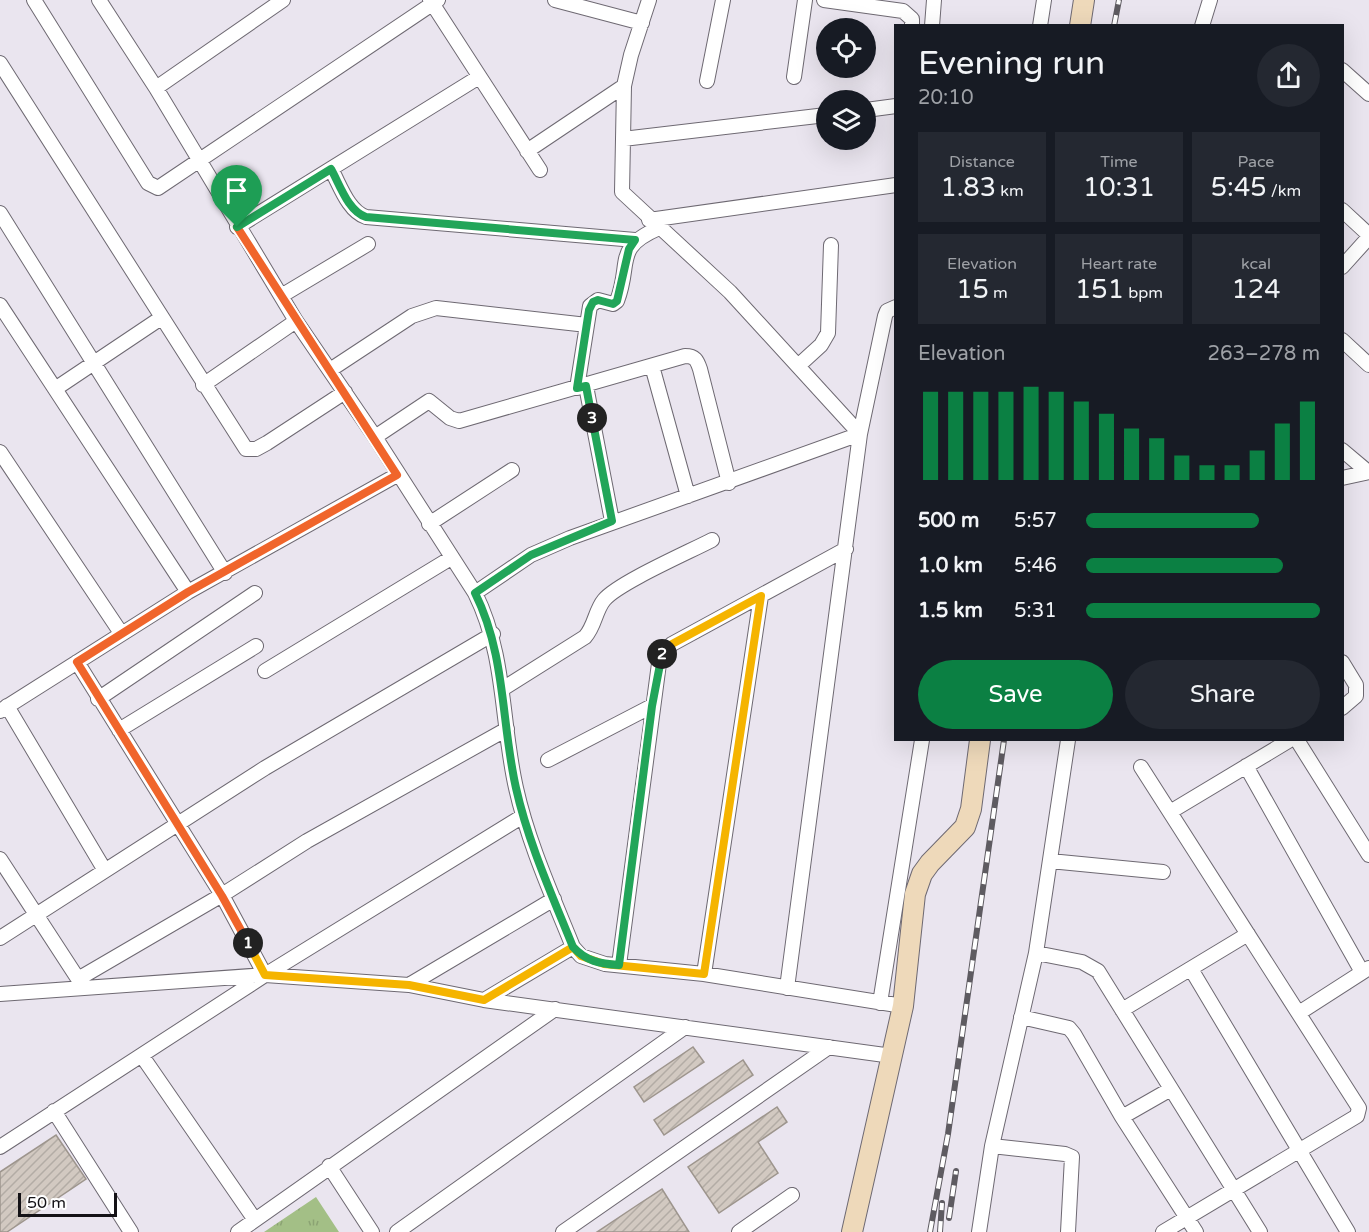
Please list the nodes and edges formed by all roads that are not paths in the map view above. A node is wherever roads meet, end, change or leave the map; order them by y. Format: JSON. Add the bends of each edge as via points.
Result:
{"nodes":[{"id":1,"x":34,"y":0,"type":"edge"},
{"id":2,"x":99,"y":0,"type":"edge"},
{"id":3,"x":283,"y":0,"type":"edge"},
{"id":4,"x":555,"y":0,"type":"edge"},
{"id":5,"x":649,"y":0,"type":"edge"},
{"id":6,"x":723,"y":0,"type":"edge"},
{"id":7,"x":805,"y":0,"type":"edge"},
{"id":8,"x":824,"y":0,"type":"edge"},
{"id":9,"x":934,"y":0,"type":"edge"},
{"id":10,"x":1044,"y":0,"type":"edge"},
{"id":11,"x":1084,"y":0,"type":"edge"},
{"id":12,"x":1210,"y":0,"type":"edge"},
{"id":13,"x":434,"y":1,"type":"edge"},
{"id":14,"x":642,"y":23,"type":"junction"},
{"id":15,"x":912,"y":24,"type":"edge"},
{"id":16,"x":932,"y":24,"type":"edge"},
{"id":17,"x":1041,"y":24,"type":"edge"},
{"id":18,"x":1080,"y":24,"type":"edge"},
{"id":19,"x":1203,"y":24,"type":"edge"},
{"id":20,"x":0,"y":63,"type":"edge"},
{"id":21,"x":1344,"y":72,"type":"edge"},
{"id":22,"x":479,"y":77,"type":"junction"},
{"id":23,"x":794,"y":77,"type":"dead end"},
{"id":24,"x":707,"y":81,"type":"dead end"},
{"id":25,"x":624,"y":86,"type":"junction"},
{"id":26,"x":156,"y":88,"type":"junction"},
{"id":27,"x":1369,"y":94,"type":"edge"},
{"id":28,"x":894,"y":106,"type":"edge"},
{"id":29,"x":876,"y":109,"type":"edge"},
{"id":30,"x":816,"y":116,"type":"edge"},
{"id":31,"x":623,"y":139,"type":"junction"},
{"id":32,"x":527,"y":151,"type":"junction"},
{"id":33,"x":198,"y":159,"type":"junction"},
{"id":34,"x":331,"y":169,"type":"junction"},
{"id":35,"x":540,"y":170,"type":"dead end"},
{"id":36,"x":894,"y":185,"type":"edge"},
{"id":37,"x":1344,"y":212,"type":"edge"},
{"id":38,"x":0,"y":213,"type":"edge"},
{"id":39,"x":654,"y":224,"type":"junction"},
{"id":40,"x":237,"y":227,"type":"junction"},
{"id":41,"x":1369,"y":236,"type":"edge"},
{"id":42,"x":635,"y":240,"type":"junction"},
{"id":43,"x":368,"y":244,"type":"dead end"},
{"id":44,"x":831,"y":245,"type":"dead end"},
{"id":45,"x":1344,"y":265,"type":"edge"},
{"id":46,"x":280,"y":296,"type":"junction"},
{"id":47,"x":0,"y":305,"type":"edge"},
{"id":48,"x":894,"y":308,"type":"edge"},
{"id":49,"x":161,"y":318,"type":"junction"},
{"id":50,"x":296,"y":321,"type":"junction"},
{"id":51,"x":586,"y":325,"type":"junction"},
{"id":52,"x":1344,"y":342,"type":"edge"},
{"id":53,"x":96,"y":362,"type":"junction"},
{"id":54,"x":1369,"y":365,"type":"edge"},
{"id":55,"x":652,"y":366,"type":"junction"},
{"id":56,"x":798,"y":366,"type":"junction"},
{"id":57,"x":330,"y":370,"type":"junction"},
{"id":58,"x":203,"y":385,"type":"junction"},
{"id":59,"x":581,"y":387,"type":"junction"},
{"id":60,"x":55,"y":389,"type":"junction"},
{"id":61,"x":345,"y":392,"type":"junction"},
{"id":62,"x":860,"y":434,"type":"junction"},
{"id":63,"x":375,"y":437,"type":"junction"},
{"id":64,"x":0,"y":452,"type":"edge"},
{"id":65,"x":1344,"y":452,"type":"edge"},
{"id":66,"x":512,"y":470,"type":"dead end"},
{"id":67,"x":1368,"y":472,"type":"edge"},
{"id":68,"x":397,"y":475,"type":"junction"},
{"id":69,"x":1344,"y":478,"type":"edge"},
{"id":70,"x":729,"y":483,"type":"junction"},
{"id":71,"x":688,"y":496,"type":"junction"},
{"id":72,"x":612,"y":521,"type":"junction"},
{"id":73,"x":429,"y":524,"type":"junction"},
{"id":74,"x":712,"y":540,"type":"dead end"},
{"id":75,"x":846,"y":549,"type":"junction"},
{"id":76,"x":451,"y":558,"type":"junction"},
{"id":77,"x":225,"y":573,"type":"junction"},
{"id":78,"x":188,"y":592,"type":"junction"},
{"id":79,"x":255,"y":593,"type":"dead end"},
{"id":80,"x":475,"y":593,"type":"junction"},
{"id":81,"x":761,"y":596,"type":"junction"},
{"id":82,"x":121,"y":633,"type":"junction"},
{"id":83,"x":493,"y":634,"type":"junction"},
{"id":84,"x":256,"y":646,"type":"dead end"},
{"id":85,"x":77,"y":662,"type":"junction"},
{"id":86,"x":1344,"y":665,"type":"edge"},
{"id":87,"x":265,"y":671,"type":"dead end"},
{"id":88,"x":504,"y":688,"type":"junction"},
{"id":89,"x":98,"y":699,"type":"junction"},
{"id":90,"x":652,"y":706,"type":"junction"},
{"id":91,"x":1344,"y":706,"type":"edge"},
{"id":92,"x":4,"y":709,"type":"edge"},
{"id":93,"x":507,"y":729,"type":"junction"},
{"id":94,"x":119,"y":730,"type":"junction"},
{"id":95,"x":922,"y":741,"type":"edge"},
{"id":96,"x":981,"y":741,"type":"edge"},
{"id":97,"x":1068,"y":741,"type":"edge"},
{"id":98,"x":1288,"y":741,"type":"edge"},
{"id":99,"x":1298,"y":741,"type":"edge"},
{"id":100,"x":548,"y":760,"type":"dead end"},
{"id":101,"x":1246,"y":766,"type":"junction"},
{"id":102,"x":1141,"y":767,"type":"dead end"},
{"id":103,"x":1170,"y":812,"type":"junction"},
{"id":104,"x":523,"y":816,"type":"junction"},
{"id":105,"x":177,"y":824,"type":"junction"},
{"id":106,"x":1369,"y":855,"type":"edge"},
{"id":107,"x":0,"y":859,"type":"edge"},
{"id":108,"x":1050,"y":861,"type":"junction"},
{"id":109,"x":104,"y":869,"type":"junction"},
{"id":110,"x":1163,"y":872,"type":"dead end"},
{"id":111,"x":222,"y":896,"type":"junction"},
{"id":112,"x":554,"y":899,"type":"junction"},
{"id":113,"x":36,"y":913,"type":"junction"},
{"id":114,"x":1248,"y":934,"type":"junction"},
{"id":115,"x":0,"y":938,"type":"edge"},
{"id":116,"x":573,"y":947,"type":"junction"},
{"id":117,"x":1036,"y":953,"type":"junction"},
{"id":118,"x":619,"y":965,"type":"junction"},
{"id":119,"x":1191,"y":969,"type":"junction"},
{"id":120,"x":1366,"y":970,"type":"edge"},
{"id":121,"x":704,"y":974,"type":"junction"},
{"id":122,"x":265,"y":975,"type":"junction"},
{"id":123,"x":81,"y":983,"type":"junction"},
{"id":124,"x":409,"y":985,"type":"junction"},
{"id":125,"x":787,"y":988,"type":"junction"},
{"id":126,"x":0,"y":994,"type":"edge"},
{"id":127,"x":484,"y":1000,"type":"junction"},
{"id":128,"x":880,"y":1003,"type":"junction"},
{"id":129,"x":903,"y":1006,"type":"junction"},
{"id":130,"x":555,"y":1009,"type":"junction"},
{"id":131,"x":1122,"y":1010,"type":"junction"},
{"id":132,"x":1299,"y":1013,"type":"junction"},
{"id":133,"x":1021,"y":1017,"type":"junction"},
{"id":134,"x":685,"y":1027,"type":"junction"},
{"id":135,"x":829,"y":1047,"type":"junction"},
{"id":136,"x":142,"y":1056,"type":"junction"},
{"id":137,"x":892,"y":1056,"type":"junction"},
{"id":138,"x":1171,"y":1089,"type":"junction"},
{"id":139,"x":1364,"y":1109,"type":"edge"},
{"id":140,"x":54,"y":1111,"type":"junction"},
{"id":141,"x":1122,"y":1117,"type":"junction"},
{"id":142,"x":992,"y":1146,"type":"junction"},
{"id":143,"x":0,"y":1147,"type":"edge"},
{"id":144,"x":1300,"y":1151,"type":"junction"},
{"id":145,"x":329,"y":1166,"type":"junction"},
{"id":146,"x":1235,"y":1190,"type":"junction"},
{"id":147,"x":792,"y":1195,"type":"dead end"},
{"id":148,"x":1187,"y":1218,"type":"junction"},
{"id":149,"x":255,"y":1220,"type":"junction"},
{"id":150,"x":131,"y":1232,"type":"edge"},
{"id":151,"x":238,"y":1232,"type":"edge"},
{"id":152,"x":372,"y":1232,"type":"edge"},
{"id":153,"x":397,"y":1232,"type":"edge"},
{"id":154,"x":562,"y":1232,"type":"edge"},
{"id":155,"x":739,"y":1232,"type":"edge"},
{"id":156,"x":852,"y":1232,"type":"edge"},
{"id":157,"x":979,"y":1232,"type":"edge"},
{"id":158,"x":1068,"y":1232,"type":"edge"},
{"id":159,"x":1163,"y":1232,"type":"edge"},
{"id":160,"x":1196,"y":1232,"type":"edge"},
{"id":161,"x":1260,"y":1232,"type":"edge"},
{"id":162,"x":1348,"y":1232,"type":"edge"}],
"edges":[{"from":1,"to":33,"type":"street","via":[[152,188],[165,185]]},
{"from":2,"to":26,"type":"street"},
{"from":3,"to":26,"type":"street"},
{"from":4,"to":14,"type":"street"},
{"from":5,"to":14,"type":"street"},
{"from":6,"to":24,"type":"street"},
{"from":7,"to":23,"type":"street"},
{"from":8,"to":15,"type":"street","via":[[903,11],[909,14]]},
{"from":9,"to":16,"type":"street"},
{"from":10,"to":17,"type":"street"},
{"from":11,"to":18,"type":"street"},
{"from":12,"to":19,"type":"street"},
{"from":13,"to":22,"type":"street"},
{"from":13,"to":33,"type":"street"},
{"from":14,"to":25,"type":"street"},
{"from":20,"to":49,"type":"street"},
{"from":21,"to":27,"type":"street"},
{"from":22,"to":32,"type":"street"},
{"from":22,"to":34,"type":"street"},
{"from":25,"to":31,"type":"street"},
{"from":25,"to":32,"type":"street"},
{"from":26,"to":33,"type":"street"},
{"from":28,"to":29,"type":"street"},
{"from":30,"to":31,"type":"street"},
{"from":31,"to":39,"type":"street","via":[[622,192]]},
{"from":32,"to":35,"type":"street"},
{"from":33,"to":40,"type":"street"},
{"from":34,"to":40,"type":"street"},
{"from":34,"to":42,"type":"street","via":[[351,206],[366,217]]},
{"from":36,"to":39,"type":"street"},
{"from":37,"to":41,"type":"street"},
{"from":38,"to":53,"type":"street"},
{"from":39,"to":42,"type":"street"},
{"from":39,"to":56,"type":"street","via":[[730,292]]},
{"from":40,"to":46,"type":"street"},
{"from":41,"to":45,"type":"street"},
{"from":42,"to":51,"type":"street","via":[[629,249],[617,301],[593,302]]},
{"from":43,"to":46,"type":"street"},
{"from":44,"to":56,"type":"street","via":[[828,333]]},
{"from":46,"to":50,"type":"street"},
{"from":47,"to":60,"type":"street"},
{"from":48,"to":62,"type":"street","via":[[887,310],[885,316]]},
{"from":49,"to":53,"type":"street"},
{"from":49,"to":58,"type":"street"},
{"from":50,"to":57,"type":"street"},
{"from":50,"to":58,"type":"street"},
{"from":51,"to":57,"type":"street","via":[[436,308],[412,316]]},
{"from":51,"to":59,"type":"street"},
{"from":52,"to":54,"type":"street"},
{"from":53,"to":60,"type":"street"},
{"from":53,"to":77,"type":"street"},
{"from":55,"to":59,"type":"street"},
{"from":55,"to":70,"type":"street","via":[[685,356],[697,360]]},
{"from":55,"to":71,"type":"street"},
{"from":56,"to":62,"type":"street"},
{"from":57,"to":61,"type":"street"},
{"from":58,"to":61,"type":"street","via":[[246,449],[256,449]]},
{"from":59,"to":63,"type":"street","via":[[459,421],[429,401]]},
{"from":59,"to":72,"type":"street"},
{"from":60,"to":78,"type":"street"},
{"from":61,"to":63,"type":"street"},
{"from":62,"to":70,"type":"street"},
{"from":62,"to":75,"type":"street"},
{"from":63,"to":68,"type":"street"},
{"from":64,"to":82,"type":"street"},
{"from":65,"to":67,"type":"street"},
{"from":66,"to":73,"type":"street"},
{"from":67,"to":69,"type":"street"},
{"from":68,"to":73,"type":"street"},
{"from":68,"to":77,"type":"street"},
{"from":70,"to":71,"type":"street"},
{"from":71,"to":72,"type":"street"},
{"from":72,"to":80,"type":"street","via":[[531,555]]},
{"from":73,"to":76,"type":"street"},
{"from":74,"to":88,"type":"street","via":[[613,591],[599,607],[585,637]]},
{"from":75,"to":81,"type":"street"},
{"from":75,"to":125,"type":"street"},
{"from":76,"to":80,"type":"street"},
{"from":76,"to":87,"type":"street"},
{"from":77,"to":78,"type":"street"},
{"from":78,"to":82,"type":"street"},
{"from":79,"to":89,"type":"street"},
{"from":80,"to":83,"type":"street"},
{"from":81,"to":90,"type":"street","via":[[665,649],[657,666]]},
{"from":81,"to":121,"type":"street"},
{"from":82,"to":85,"type":"street"},
{"from":83,"to":88,"type":"street"},
{"from":83,"to":105,"type":"street"},
{"from":84,"to":94,"type":"street"},
{"from":85,"to":89,"type":"street"},
{"from":85,"to":92,"type":"street"},
{"from":86,"to":91,"type":"street","via":[[1356,685],[1356,696]]},
{"from":88,"to":93,"type":"street"},
{"from":89,"to":94,"type":"street"},
{"from":90,"to":100,"type":"street"},
{"from":90,"to":118,"type":"street"},
{"from":92,"to":109,"type":"street"},
{"from":93,"to":104,"type":"street"},
{"from":93,"to":111,"type":"street","via":[[307,841]]},
{"from":94,"to":105,"type":"street"},
{"from":95,"to":128,"type":"street"},
{"from":96,"to":129,"type":"street","via":[[965,827],[930,862],[918,885]]},
{"from":97,"to":108,"type":"street"},
{"from":98,"to":101,"type":"street"},
{"from":99,"to":106,"type":"street"},
{"from":101,"to":103,"type":"street"},
{"from":101,"to":120,"type":"street"},
{"from":102,"to":103,"type":"street"},
{"from":103,"to":114,"type":"street"},
{"from":104,"to":112,"type":"street"},
{"from":104,"to":122,"type":"street"},
{"from":105,"to":109,"type":"street"},
{"from":105,"to":111,"type":"street"},
{"from":107,"to":113,"type":"street"},
{"from":108,"to":110,"type":"street"},
{"from":108,"to":117,"type":"street"},
{"from":109,"to":113,"type":"street"},
{"from":111,"to":122,"type":"street"},
{"from":111,"to":123,"type":"street"},
{"from":112,"to":116,"type":"street"},
{"from":112,"to":124,"type":"street"},
{"from":113,"to":115,"type":"street"},
{"from":113,"to":123,"type":"street"},
{"from":114,"to":119,"type":"street"},
{"from":114,"to":132,"type":"street"},
{"from":116,"to":118,"type":"street","via":[[595,962]]},
{"from":116,"to":127,"type":"street"},
{"from":117,"to":131,"type":"street","via":[[1091,965]]},
{"from":117,"to":133,"type":"street"},
{"from":118,"to":121,"type":"street"},
{"from":119,"to":131,"type":"street"},
{"from":119,"to":144,"type":"street"},
{"from":120,"to":132,"type":"street"},
{"from":121,"to":125,"type":"street"},
{"from":122,"to":123,"type":"street"},
{"from":122,"to":124,"type":"street"},
{"from":122,"to":136,"type":"street"},
{"from":123,"to":126,"type":"street"},
{"from":124,"to":127,"type":"street"},
{"from":125,"to":128,"type":"street"},
{"from":127,"to":130,"type":"street"},
{"from":128,"to":129,"type":"street"},
{"from":129,"to":137,"type":"street"},
{"from":130,"to":134,"type":"street"},
{"from":130,"to":145,"type":"street"},
{"from":131,"to":138,"type":"street"},
{"from":132,"to":139,"type":"street"},
{"from":133,"to":141,"type":"street","via":[[1069,1028]]},
{"from":133,"to":142,"type":"street"},
{"from":134,"to":135,"type":"street"},
{"from":134,"to":153,"type":"street"},
{"from":135,"to":137,"type":"street"},
{"from":135,"to":154,"type":"street"},
{"from":136,"to":140,"type":"street"},
{"from":136,"to":149,"type":"street"},
{"from":137,"to":156,"type":"street"},
{"from":138,"to":141,"type":"street"},
{"from":138,"to":146,"type":"street"},
{"from":139,"to":144,"type":"street"},
{"from":140,"to":143,"type":"street"},
{"from":140,"to":150,"type":"street"},
{"from":141,"to":148,"type":"street"},
{"from":142,"to":157,"type":"street"},
{"from":142,"to":158,"type":"street","via":[[1072,1157]]},
{"from":144,"to":146,"type":"street"},
{"from":144,"to":162,"type":"street"},
{"from":145,"to":149,"type":"street"},
{"from":145,"to":152,"type":"street"},
{"from":146,"to":148,"type":"street"},
{"from":146,"to":161,"type":"street"},
{"from":147,"to":155,"type":"street"},
{"from":148,"to":159,"type":"street"},
{"from":148,"to":160,"type":"street"},
{"from":149,"to":151,"type":"street"}]}
